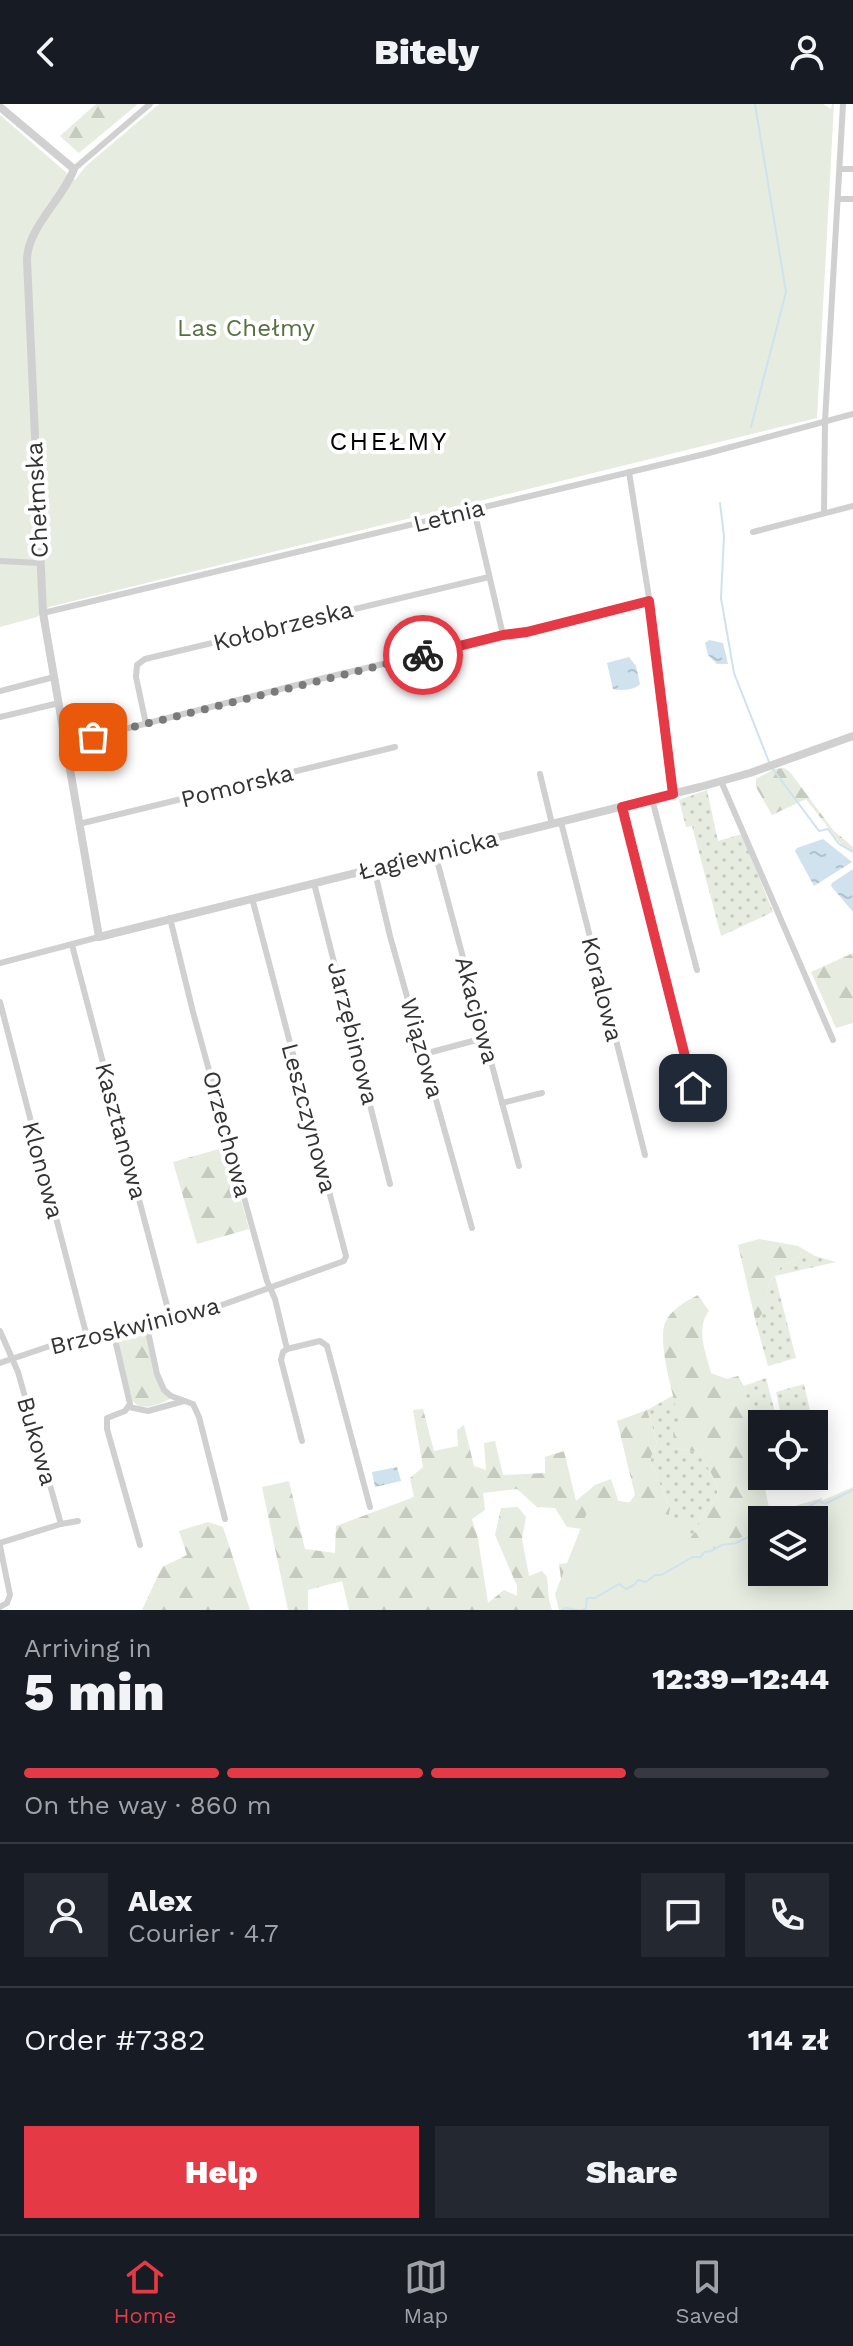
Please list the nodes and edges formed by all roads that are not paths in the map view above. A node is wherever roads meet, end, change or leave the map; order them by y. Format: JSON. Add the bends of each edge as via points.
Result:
{"nodes":[{"id":1,"x":150,"y":104,"type":"edge"},
{"id":2,"x":843,"y":104,"type":"edge"},
{"id":3,"x":0,"y":107,"type":"edge"},
{"id":4,"x":74,"y":169,"type":"junction"},
{"id":5,"x":840,"y":169,"type":"junction"},
{"id":6,"x":853,"y":169,"type":"edge"},
{"id":7,"x":838,"y":199,"type":"junction"},
{"id":8,"x":853,"y":199,"type":"edge"},
{"id":9,"x":853,"y":414,"type":"edge"},
{"id":10,"x":825,"y":421,"type":"junction"},
{"id":11,"x":629,"y":472,"type":"junction"},
{"id":12,"x":853,"y":506,"type":"edge"},
{"id":13,"x":474,"y":510,"type":"junction"},
{"id":14,"x":824,"y":513,"type":"junction"},
{"id":15,"x":753,"y":532,"type":"dead end"},
{"id":16,"x":0,"y":561,"type":"edge"},
{"id":17,"x":40,"y":563,"type":"junction"},
{"id":18,"x":489,"y":577,"type":"junction"},
{"id":19,"x":649,"y":601,"type":"junction"},
{"id":20,"x":43,"y":613,"type":"junction"},
{"id":21,"x":503,"y":635,"type":"junction"},
{"id":22,"x":54,"y":677,"type":"junction"},
{"id":23,"x":0,"y":691,"type":"edge"},
{"id":24,"x":59,"y":703,"type":"junction"},
{"id":25,"x":0,"y":717,"type":"edge"},
{"id":26,"x":146,"y":724,"type":"junction"},
{"id":27,"x":853,"y":736,"type":"edge"},
{"id":28,"x":66,"y":744,"type":"junction"},
{"id":29,"x":395,"y":747,"type":"dead end"},
{"id":30,"x":540,"y":774,"type":"dead end"},
{"id":31,"x":721,"y":781,"type":"junction"},
{"id":32,"x":673,"y":794,"type":"junction"},
{"id":33,"x":652,"y":799,"type":"junction"},
{"id":34,"x":622,"y":807,"type":"junction"},
{"id":35,"x":556,"y":823,"type":"junction"},
{"id":36,"x":79,"y":824,"type":"junction"},
{"id":37,"x":435,"y":853,"type":"junction"},
{"id":38,"x":374,"y":868,"type":"junction"},
{"id":39,"x":314,"y":883,"type":"junction"},
{"id":40,"x":252,"y":898,"type":"junction"},
{"id":41,"x":170,"y":918,"type":"junction"},
{"id":42,"x":99,"y":937,"type":"junction"},
{"id":43,"x":72,"y":945,"type":"junction"},
{"id":44,"x":0,"y":963,"type":"edge"},
{"id":45,"x":697,"y":970,"type":"dead end"},
{"id":46,"x":0,"y":1002,"type":"edge"},
{"id":47,"x":484,"y":1038,"type":"junction"},
{"id":48,"x":833,"y":1040,"type":"dead end"},
{"id":49,"x":424,"y":1054,"type":"junction"},
{"id":50,"x":693,"y":1088,"type":"dead end"},
{"id":51,"x":542,"y":1093,"type":"dead end"},
{"id":52,"x":502,"y":1103,"type":"junction"},
{"id":53,"x":645,"y":1155,"type":"dead end"},
{"id":54,"x":519,"y":1166,"type":"dead end"},
{"id":55,"x":390,"y":1184,"type":"dead end"},
{"id":56,"x":472,"y":1228,"type":"dead end"},
{"id":57,"x":269,"y":1287,"type":"junction"},
{"id":58,"x":170,"y":1317,"type":"junction"},
{"id":59,"x":146,"y":1322,"type":"junction"},
{"id":60,"x":0,"y":1331,"type":"edge"},
{"id":61,"x":113,"y":1331,"type":"junction"},
{"id":62,"x":87,"y":1337,"type":"junction"},
{"id":63,"x":287,"y":1349,"type":"junction"},
{"id":64,"x":12,"y":1359,"type":"junction"},
{"id":65,"x":0,"y":1363,"type":"edge"},
{"id":66,"x":184,"y":1401,"type":"junction"},
{"id":67,"x":129,"y":1407,"type":"junction"},
{"id":68,"x":302,"y":1441,"type":"dead end"},
{"id":69,"x":370,"y":1507,"type":"dead end"},
{"id":70,"x":225,"y":1519,"type":"dead end"},
{"id":71,"x":78,"y":1521,"type":"dead end"},
{"id":72,"x":61,"y":1524,"type":"junction"},
{"id":73,"x":0,"y":1545,"type":"edge"},
{"id":74,"x":140,"y":1545,"type":"dead end"},
{"id":75,"x":0,"y":1607,"type":"edge"}],
"edges":[{"from":1,"to":4,"type":"street"},
{"from":2,"to":5,"type":"street"},
{"from":3,"to":4,"type":"street"},
{"from":4,"to":17,"type":"street","name":"Chełmska","via":[[27,249]]},
{"from":5,"to":6,"type":"street"},
{"from":5,"to":7,"type":"street"},
{"from":7,"to":8,"type":"street"},
{"from":7,"to":10,"type":"street"},
{"from":9,"to":10,"type":"street","name":"Letnia"},
{"from":10,"to":11,"type":"street","name":"Letnia"},
{"from":10,"to":14,"type":"street"},
{"from":11,"to":13,"type":"street","name":"Letnia"},
{"from":11,"to":19,"type":"street"},
{"from":12,"to":14,"type":"street"},
{"from":13,"to":18,"type":"street"},
{"from":13,"to":20,"type":"street","name":"Letnia"},
{"from":14,"to":15,"type":"street"},
{"from":16,"to":17,"type":"street"},
{"from":17,"to":20,"type":"street","name":"Chełmska"},
{"from":18,"to":21,"type":"street"},
{"from":18,"to":26,"type":"street","name":"Kołobrzeska","via":[[145,659],[137,665],[136,677]]},
{"from":19,"to":21,"type":"street"},
{"from":19,"to":32,"type":"street"},
{"from":20,"to":22,"type":"street","name":"Chełmska"},
{"from":21,"to":26,"type":"street"},
{"from":22,"to":23,"type":"street"},
{"from":22,"to":24,"type":"street","name":"Chełmska"},
{"from":24,"to":25,"type":"street"},
{"from":24,"to":28,"type":"street","name":"Chełmska"},
{"from":26,"to":28,"type":"street"},
{"from":27,"to":31,"type":"street","name":"Łagiewnicka"},
{"from":28,"to":36,"type":"street","name":"Chełmska"},
{"from":29,"to":36,"type":"street","name":"Pomorska"},
{"from":30,"to":35,"type":"street","name":"Koralowa"},
{"from":31,"to":32,"type":"street","name":"Łagiewnicka"},
{"from":31,"to":48,"type":"street"},
{"from":32,"to":33,"type":"street","name":"Łagiewnicka"},
{"from":33,"to":34,"type":"street","name":"Łagiewnicka"},
{"from":33,"to":45,"type":"street"},
{"from":34,"to":35,"type":"street","name":"Łagiewnicka"},
{"from":34,"to":50,"type":"street"},
{"from":35,"to":37,"type":"street","name":"Łagiewnicka"},
{"from":35,"to":53,"type":"street","name":"Koralowa"},
{"from":36,"to":42,"type":"street","name":"Chełmska"},
{"from":37,"to":38,"type":"street","name":"Łagiewnicka"},
{"from":37,"to":47,"type":"street","name":"Akacjowa"},
{"from":38,"to":39,"type":"street","name":"Łagiewnicka"},
{"from":38,"to":49,"type":"street","name":"Wiązowa"},
{"from":39,"to":40,"type":"street","name":"Łagiewnicka"},
{"from":39,"to":55,"type":"street","name":"Jarzębinowa"},
{"from":40,"to":41,"type":"street","name":"Łagiewnicka"},
{"from":40,"to":57,"type":"street","name":"Leszczynowa","via":[[346,1256],[343,1263]]},
{"from":41,"to":42,"type":"street","name":"Łagiewnicka"},
{"from":41,"to":57,"type":"street","name":"Orzechowa"},
{"from":42,"to":43,"type":"street","name":"Łagiewnicka"},
{"from":43,"to":44,"type":"street","name":"Łagiewnicka"},
{"from":43,"to":58,"type":"street","name":"Kasztanowa"},
{"from":46,"to":62,"type":"street","name":"Klonowa"},
{"from":47,"to":49,"type":"street"},
{"from":47,"to":52,"type":"street","name":"Akacjowa"},
{"from":49,"to":56,"type":"street","name":"Wiązowa"},
{"from":51,"to":52,"type":"street"},
{"from":52,"to":54,"type":"street","name":"Akacjowa"},
{"from":57,"to":58,"type":"street","name":"Brzoskwiniowa","via":[[208,1310]]},
{"from":57,"to":63,"type":"street","name":"Orzechowa"},
{"from":58,"to":59,"type":"street","name":"Brzoskwiniowa"},
{"from":59,"to":61,"type":"street","name":"Brzoskwiniowa"},
{"from":59,"to":66,"type":"street","via":[[161,1384]]},
{"from":60,"to":64,"type":"street","name":"Bukowa"},
{"from":61,"to":62,"type":"street","name":"Brzoskwiniowa"},
{"from":61,"to":67,"type":"street"},
{"from":62,"to":64,"type":"street","name":"Brzoskwiniowa"},
{"from":63,"to":68,"type":"street","name":"Orzechowa","via":[[281,1360]]},
{"from":63,"to":69,"type":"street","via":[[320,1341],[327,1346]]},
{"from":64,"to":65,"type":"street","name":"Brzoskwiniowa"},
{"from":64,"to":72,"type":"street","name":"Bukowa"},
{"from":66,"to":67,"type":"street","via":[[148,1411]]},
{"from":66,"to":70,"type":"street","via":[[193,1404],[199,1417]]},
{"from":67,"to":74,"type":"street","via":[[106,1422]]},
{"from":71,"to":72,"type":"street"},
{"from":72,"to":73,"type":"street"},
{"from":73,"to":75,"type":"street","via":[[9,1600]]}]}
